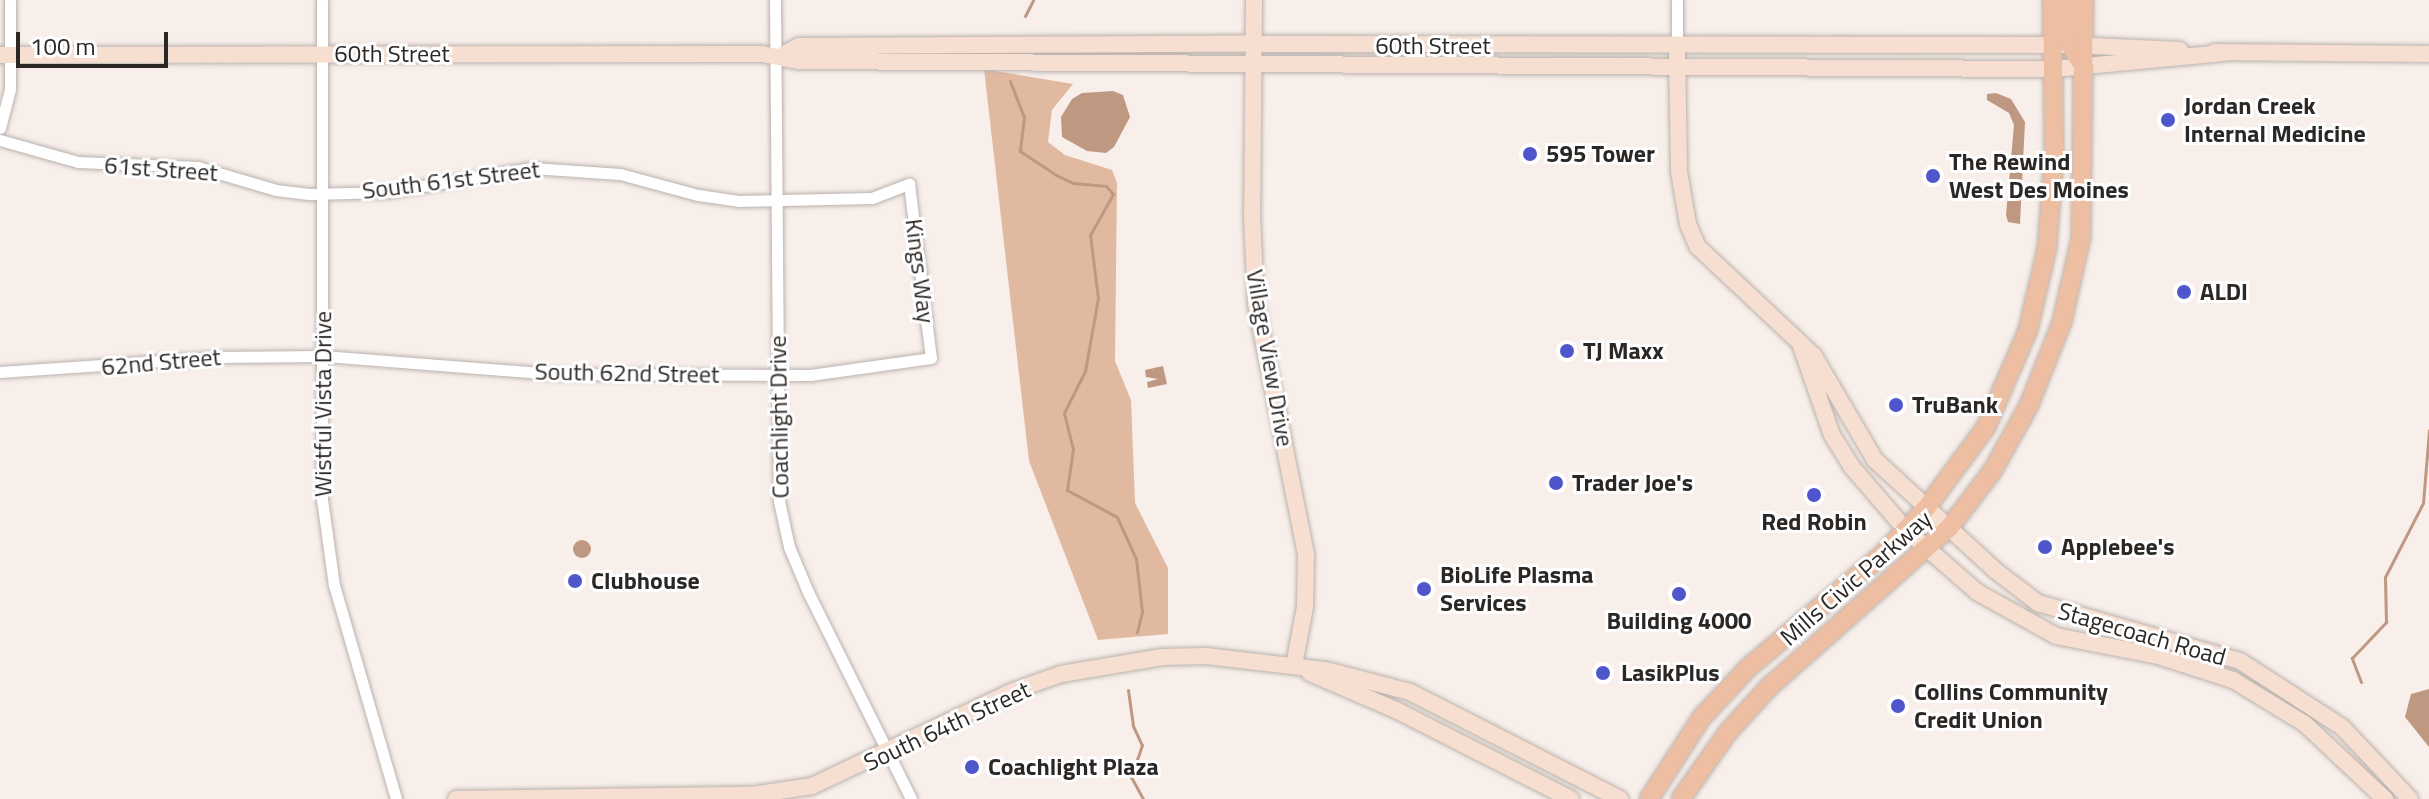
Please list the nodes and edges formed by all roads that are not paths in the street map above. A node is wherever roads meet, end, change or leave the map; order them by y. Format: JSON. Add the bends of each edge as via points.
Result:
{"nodes":[{"id":1,"x":10,"y":0,"type":"edge"},
{"id":2,"x":322,"y":0,"type":"edge"},
{"id":3,"x":775,"y":0,"type":"edge"},
{"id":4,"x":1254,"y":0,"type":"edge"},
{"id":5,"x":1677,"y":0,"type":"edge"},
{"id":6,"x":2052,"y":0,"type":"edge"},
{"id":7,"x":2069,"y":0,"type":"edge"},
{"id":8,"x":2084,"y":0,"type":"edge"},
{"id":9,"x":1254,"y":44,"type":"junction"},
{"id":10,"x":1677,"y":44,"type":"junction"},
{"id":11,"x":2069,"y":45,"type":"junction"},
{"id":12,"x":2223,"y":53,"type":"junction"},
{"id":13,"x":780,"y":54,"type":"junction"},
{"id":14,"x":2429,"y":54,"type":"edge"},
{"id":15,"x":5,"y":55,"type":"edge"},
{"id":16,"x":322,"y":55,"type":"junction"},
{"id":17,"x":1254,"y":62,"type":"junction"},
{"id":18,"x":1677,"y":63,"type":"junction"},
{"id":19,"x":2054,"y":69,"type":"junction"},
{"id":20,"x":2085,"y":69,"type":"junction"},
{"id":21,"x":0,"y":128,"type":"edge"},
{"id":22,"x":0,"y":140,"type":"edge"},
{"id":23,"x":909,"y":184,"type":"joint"},
{"id":24,"x":322,"y":194,"type":"junction"},
{"id":25,"x":776,"y":201,"type":"junction"},
{"id":26,"x":1800,"y":341,"type":"junction"},
{"id":27,"x":323,"y":356,"type":"junction"},
{"id":28,"x":931,"y":358,"type":"joint"},
{"id":29,"x":0,"y":372,"type":"edge"},
{"id":30,"x":776,"y":375,"type":"junction"},
{"id":31,"x":1927,"y":507,"type":"junction"},
{"id":32,"x":1949,"y":528,"type":"junction"},
{"id":33,"x":1906,"y":530,"type":"junction"},
{"id":34,"x":1928,"y":550,"type":"junction"},
{"id":35,"x":1294,"y":665,"type":"junction"},
{"id":36,"x":889,"y":753,"type":"junction"},
{"id":37,"x":396,"y":799,"type":"edge"},
{"id":38,"x":456,"y":799,"type":"edge"},
{"id":39,"x":911,"y":799,"type":"edge"},
{"id":40,"x":1571,"y":799,"type":"edge"},
{"id":41,"x":1620,"y":799,"type":"edge"},
{"id":42,"x":1649,"y":799,"type":"edge"},
{"id":43,"x":1681,"y":799,"type":"edge"},
{"id":44,"x":2385,"y":799,"type":"edge"},
{"id":45,"x":2410,"y":799,"type":"edge"}],
"edges":[{"from":1,"to":15,"type":"street"},
{"from":2,"to":16,"type":"street","name":"Wistful Vista Drive"},
{"from":3,"to":13,"type":"street","name":"Coachlight Drive"},
{"from":4,"to":9,"type":"street","name":"Village View Drive"},
{"from":5,"to":10,"type":"street","name":"Stagecoach Road"},
{"from":6,"to":11,"type":"main road","name":"Mills Civic Parkway"},
{"from":7,"to":11,"type":"main road"},
{"from":8,"to":11,"type":"main road","name":"Mills Civic Parkway"},
{"from":9,"to":10,"type":"street","name":"60th Street"},
{"from":9,"to":13,"type":"street","name":"60th Street","via":[[799,46]]},
{"from":9,"to":17,"type":"street","name":"Village View Drive"},
{"from":10,"to":11,"type":"street","name":"60th Street"},
{"from":10,"to":18,"type":"street","name":"Stagecoach Road"},
{"from":11,"to":12,"type":"street","name":"60th Street"},
{"from":11,"to":19,"type":"main road","name":"Mills Civic Parkway"},
{"from":11,"to":20,"type":"main road"},
{"from":12,"to":14,"type":"street"},
{"from":12,"to":20,"type":"street","name":"60th Street"},
{"from":13,"to":16,"type":"street","name":"60th Street"},
{"from":13,"to":17,"type":"street","name":"60th Street","via":[[799,61]]},
{"from":13,"to":25,"type":"street","name":"Coachlight Drive"},
{"from":15,"to":16,"type":"street","name":"60th Street"},
{"from":15,"to":21,"type":"street","via":[[10,89]]},
{"from":16,"to":24,"type":"street","name":"Wistful Vista Drive"},
{"from":17,"to":18,"type":"street","name":"60th Street"},
{"from":17,"to":35,"type":"street","name":"Village View Drive","via":[[1256,304],[1306,555],[1305,607]]},
{"from":18,"to":19,"type":"street","name":"60th Street"},
{"from":18,"to":26,"type":"street","name":"Stagecoach Road","via":[[1679,172],[1688,224],[1698,247]]},
{"from":19,"to":20,"type":"street","name":"60th Street"},
{"from":19,"to":31,"type":"main road","name":"Mills Civic Parkway","via":[[2047,248],[2028,330],[1986,427]]},
{"from":20,"to":32,"type":"main road","name":"Mills Civic Parkway","via":[[2081,238],[2062,322],[2011,440]]},
{"from":22,"to":24,"type":"street","name":"61st Street","via":[[78,162],[198,167],[276,190]]},
{"from":23,"to":25,"type":"street","name":"South 61st Street","via":[[872,198]]},
{"from":23,"to":28,"type":"street","name":"Kings Way"},
{"from":24,"to":25,"type":"street","name":"South 61st Street","via":[[387,192],[504,170],[562,167],[620,174],[718,199]]},
{"from":24,"to":27,"type":"street","name":"Wistful Vista Drive"},
{"from":25,"to":30,"type":"street","name":"Coachlight Drive"},
{"from":26,"to":31,"type":"street","name":"Stagecoach Road","via":[[1875,460]]},
{"from":26,"to":33,"type":"street","name":"Stagecoach Road","via":[[1832,435],[1851,466]]},
{"from":27,"to":29,"type":"street","name":"62nd Street","via":[[218,357]]},
{"from":27,"to":30,"type":"street","name":"South 62nd Street","via":[[553,374]]},
{"from":27,"to":37,"type":"street","name":"Wistful Vista Drive","via":[[326,541]]},
{"from":28,"to":30,"type":"street","name":"South 62nd Street","via":[[845,373]]},
{"from":30,"to":36,"type":"street","name":"Coachlight Drive","via":[[776,460],[789,547]]},
{"from":31,"to":32,"type":"street","name":"Stagecoach Road"},
{"from":31,"to":33,"type":"main road","name":"Mills Civic Parkway"},
{"from":32,"to":34,"type":"main road","name":"Mills Civic Parkway"},
{"from":32,"to":45,"type":"street","name":"Stagecoach Road","via":[[2038,603],[2064,615],[2205,649],[2289,690],[2366,748]]},
{"from":33,"to":34,"type":"street","name":"Stagecoach Road"},
{"from":33,"to":42,"type":"main road","name":"Mills Civic Parkway","via":[[1723,694],[1680,748]]},
{"from":34,"to":43,"type":"main road","name":"Mills Civic Parkway","via":[[1769,687],[1728,732]]},
{"from":34,"to":44,"type":"street","name":"Stagecoach Road","via":[[1999,608],[2056,636],[2158,656],[2233,680],[2305,724]]},
{"from":35,"to":36,"type":"street","name":"South 64th Street","via":[[1206,656],[1089,668],[1013,691]]},
{"from":35,"to":40,"type":"street","name":"South 64th Street"},
{"from":35,"to":41,"type":"street","name":"South 64th Street","via":[[1410,692]]},
{"from":36,"to":38,"type":"street","name":"South 64th Street","via":[[834,780],[752,795]]},
{"from":36,"to":39,"type":"street","name":"Coachlight Drive"}]}
